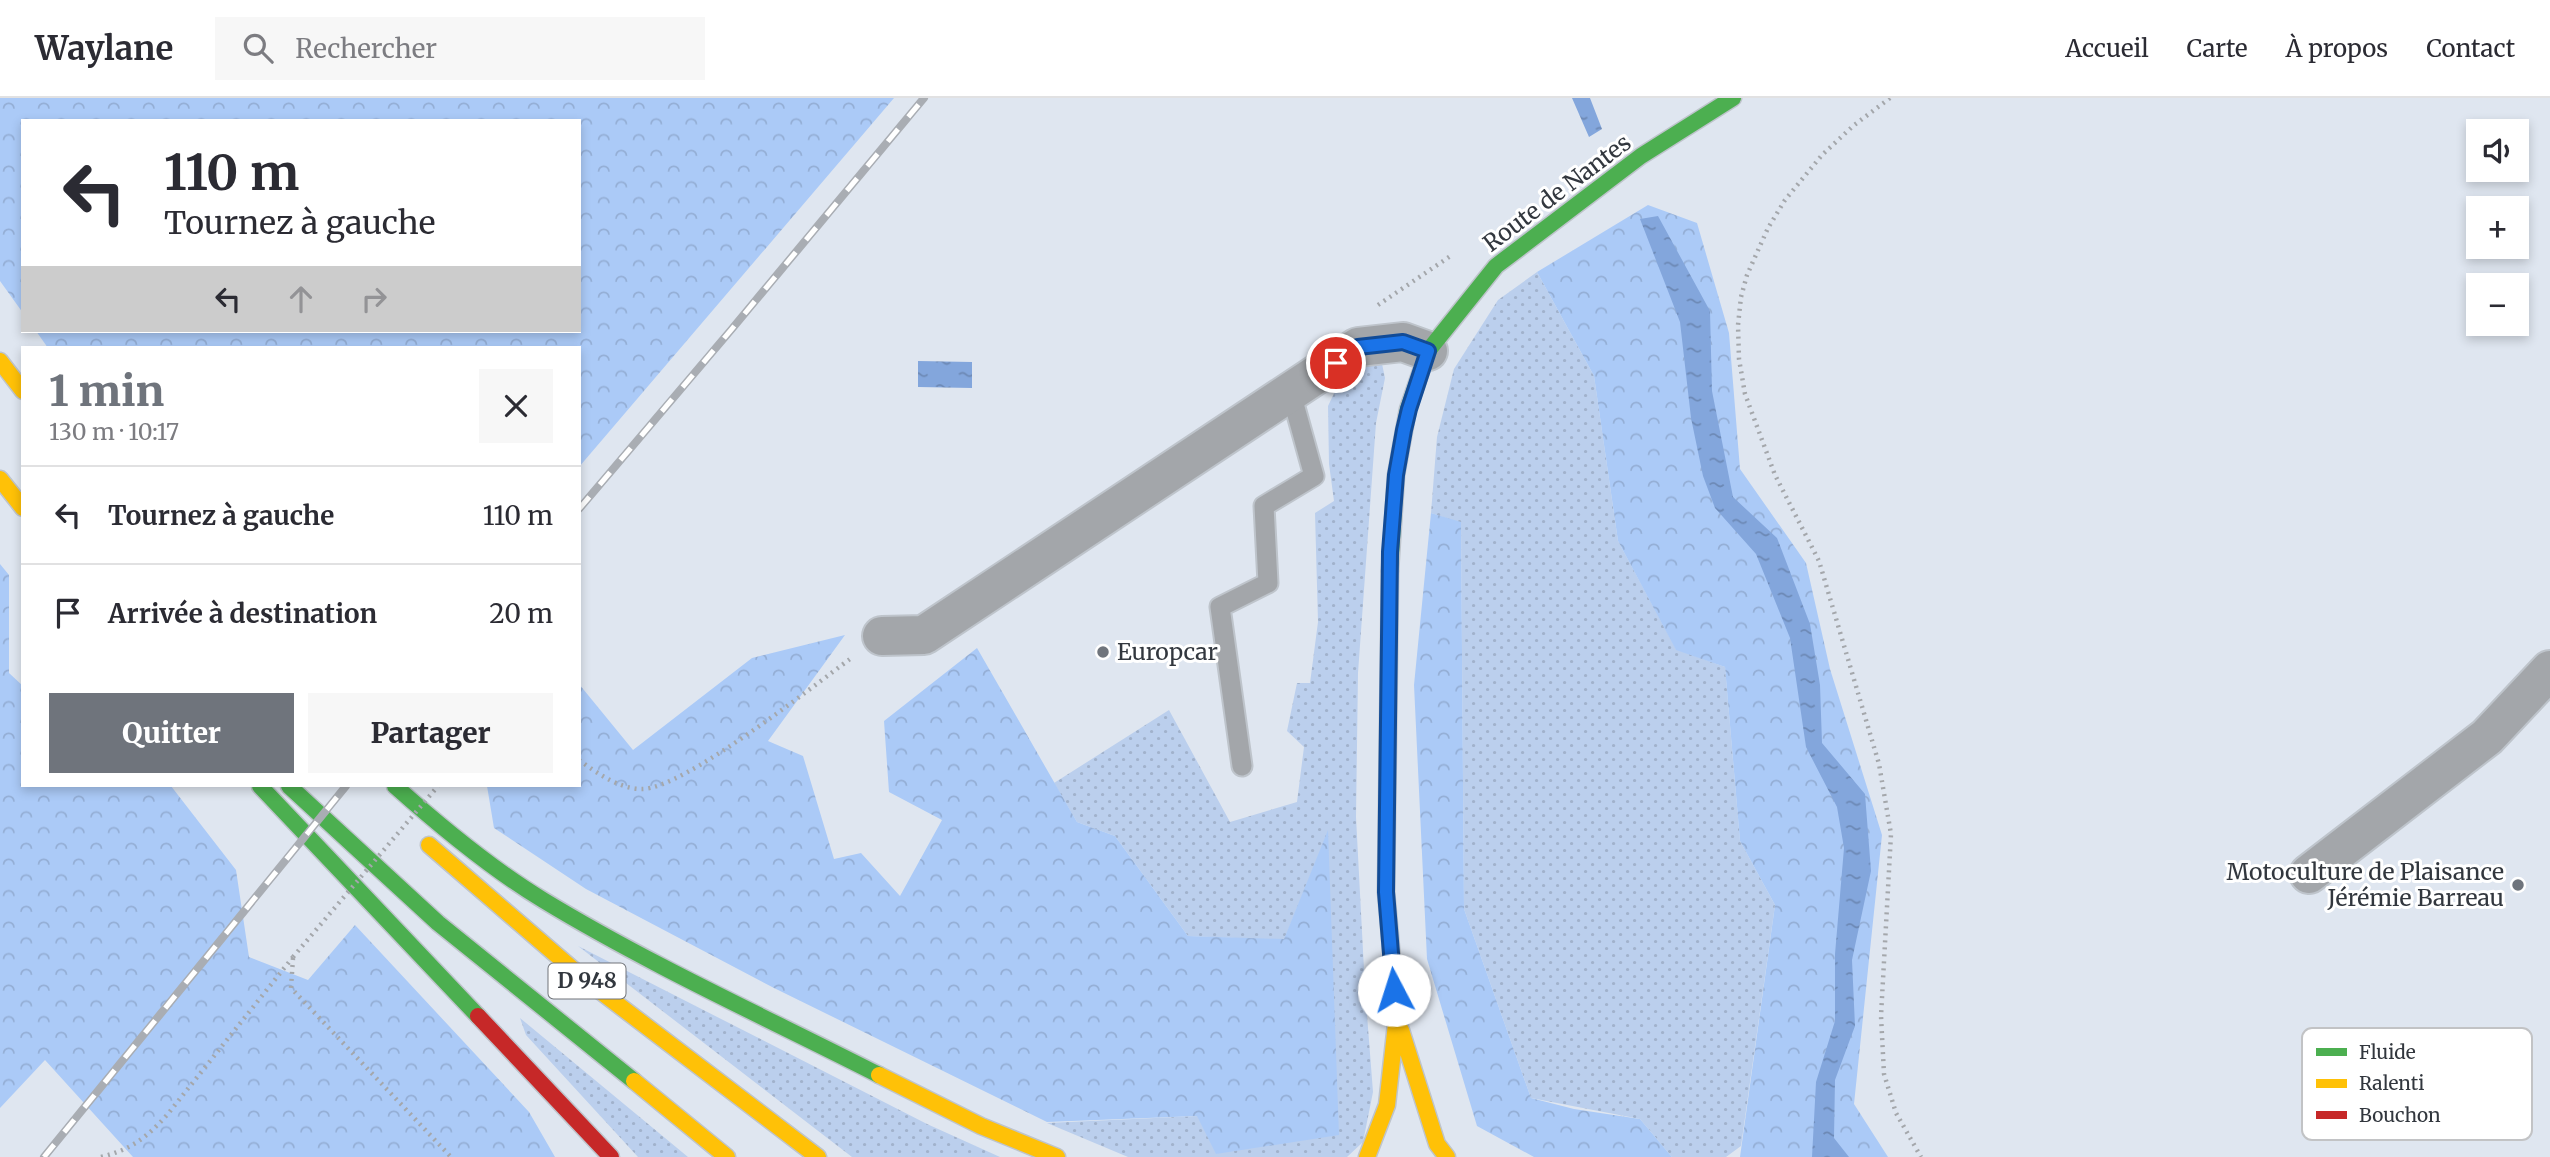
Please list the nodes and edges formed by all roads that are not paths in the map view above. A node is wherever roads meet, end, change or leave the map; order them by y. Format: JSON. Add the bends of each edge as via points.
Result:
{"nodes":[{"id":1,"x":1733,"y":98,"type":"edge"},
{"id":2,"x":1428,"y":351,"type":"junction"},
{"id":3,"x":0,"y":361,"type":"edge"},
{"id":4,"x":21,"y":388,"type":"edge"},
{"id":5,"x":1291,"y":393,"type":"junction"},
{"id":6,"x":0,"y":479,"type":"edge"},
{"id":7,"x":21,"y":505,"type":"edge"},
{"id":8,"x":882,"y":636,"type":"dead end"},
{"id":9,"x":2550,"y":670,"type":"edge"},
{"id":10,"x":1242,"y":766,"type":"dead end"},
{"id":11,"x":261,"y":787,"type":"edge"},
{"id":12,"x":290,"y":787,"type":"edge"},
{"id":13,"x":396,"y":787,"type":"edge"},
{"id":14,"x":419,"y":834,"type":"dead end"},
{"id":15,"x":2309,"y":874,"type":"dead end"},
{"id":16,"x":1396,"y":1015,"type":"junction"},
{"id":17,"x":611,"y":1157,"type":"edge"},
{"id":18,"x":727,"y":1157,"type":"edge"},
{"id":19,"x":818,"y":1157,"type":"edge"},
{"id":20,"x":1057,"y":1157,"type":"edge"},
{"id":21,"x":1367,"y":1157,"type":"edge"},
{"id":22,"x":1447,"y":1157,"type":"edge"}],
"edges":[{"from":1,"to":2,"type":"main road","name":"Route de Nantes","via":[[1641,156],[1496,265]]},
{"from":2,"to":5,"type":"street","via":[[1403,342],[1358,347]]},
{"from":2,"to":16,"type":"main road","name":"Route de Nantes","via":[[1401,448],[1390,552],[1386,892]]},
{"from":3,"to":4,"type":"main road"},
{"from":5,"to":8,"type":"street","via":[[924,635]]},
{"from":5,"to":10,"type":"lane","via":[[1314,476],[1264,506],[1268,583],[1220,607]]},
{"from":6,"to":7,"type":"main road"},
{"from":9,"to":15,"type":"street","via":[[2487,737]]},
{"from":11,"to":17,"type":"main road"},
{"from":12,"to":18,"type":"main road","number":"D 948","via":[[438,923]]},
{"from":13,"to":20,"type":"main road","via":[[441,827],[541,899],[632,950],[981,1126]]},
{"from":14,"to":19,"type":"main road","number":"D 948","via":[[583,978]]},
{"from":16,"to":21,"type":"main road","name":"Route de Nantes","via":[[1387,1105]]},
{"from":16,"to":22,"type":"main road","name":"Route de Nantes","via":[[1437,1144]]}]}
